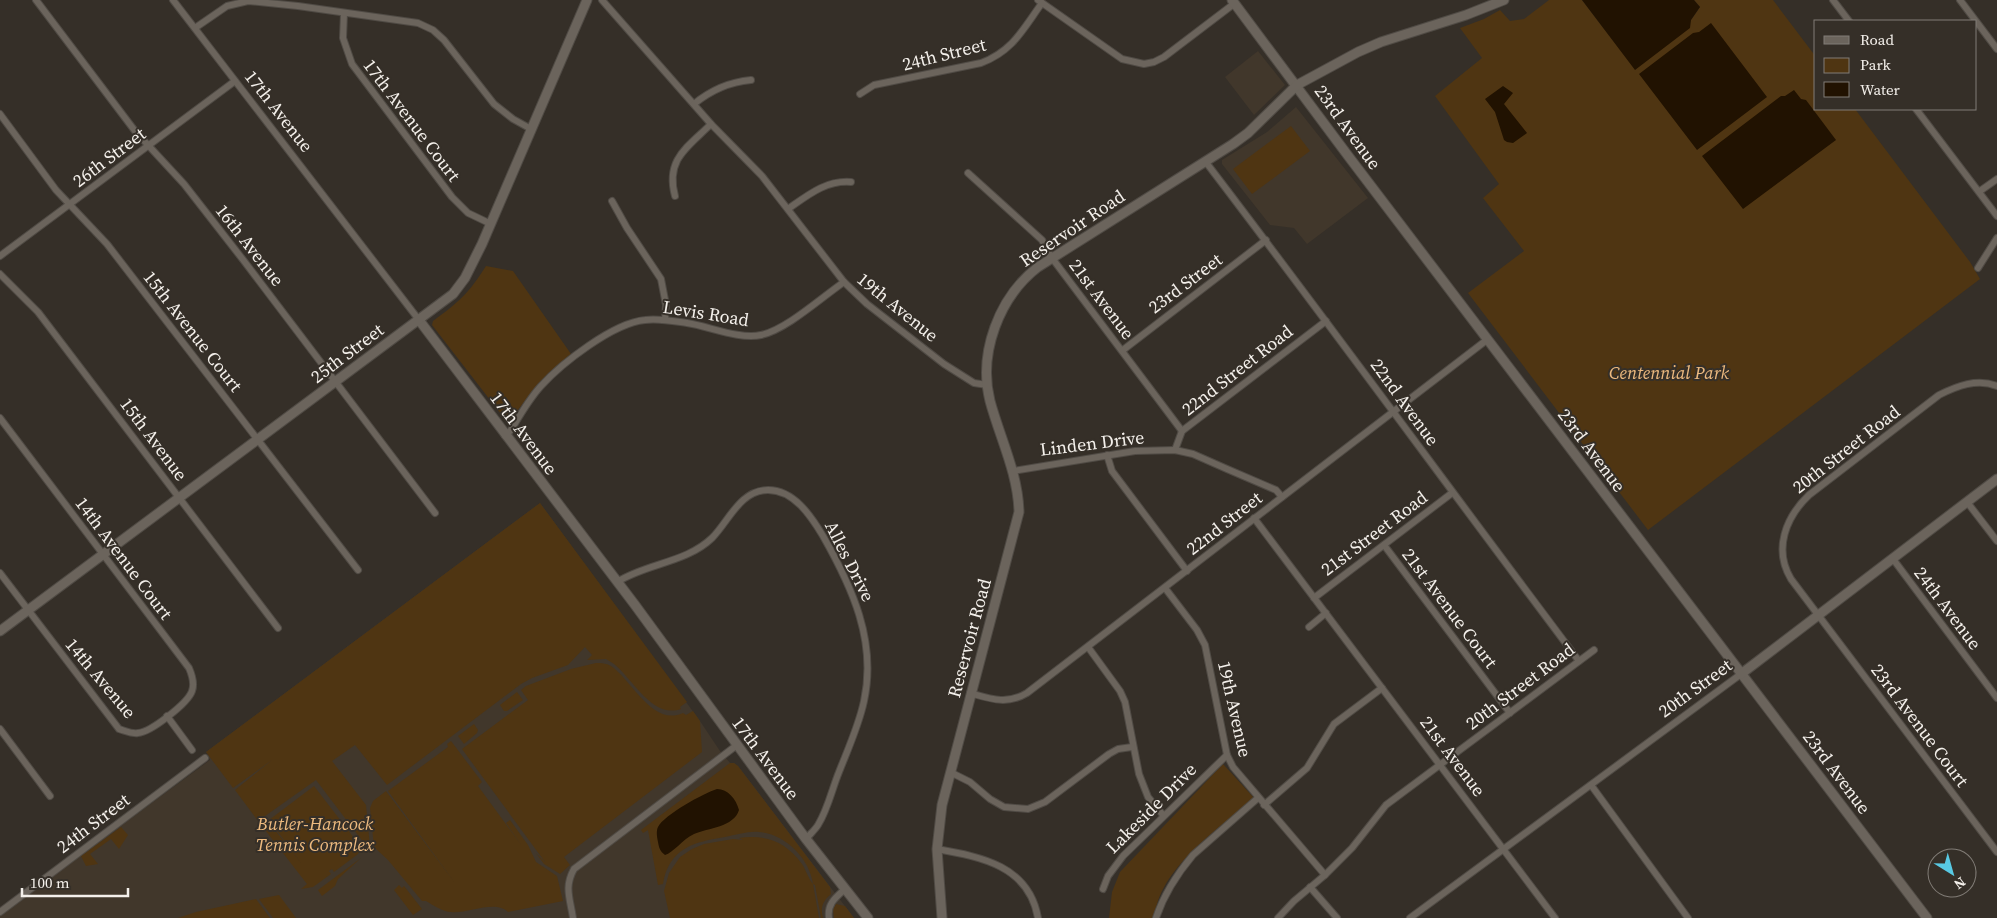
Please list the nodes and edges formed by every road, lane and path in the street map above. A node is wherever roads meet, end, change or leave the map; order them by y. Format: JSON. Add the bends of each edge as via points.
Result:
{"nodes":[{"id":1,"x":36,"y":0,"type":"edge"},
{"id":2,"x":173,"y":0,"type":"edge"},
{"id":3,"x":588,"y":0,"type":"edge"},
{"id":4,"x":602,"y":0,"type":"edge"},
{"id":5,"x":1504,"y":0,"type":"edge"},
{"id":6,"x":1833,"y":0,"type":"edge"},
{"id":7,"x":1960,"y":0,"type":"edge"},
{"id":8,"x":1040,"y":1,"type":"edge"},
{"id":9,"x":1233,"y":2,"type":"edge"},
{"id":10,"x":344,"y":13,"type":"junction"},
{"id":11,"x":1848,"y":20,"type":"edge"},
{"id":12,"x":1975,"y":20,"type":"edge"},
{"id":13,"x":1977,"y":23,"type":"edge"},
{"id":14,"x":195,"y":28,"type":"junction"},
{"id":15,"x":1997,"y":49,"type":"edge"},
{"id":16,"x":751,"y":80,"type":"dead end"},
{"id":17,"x":235,"y":81,"type":"junction"},
{"id":18,"x":1297,"y":85,"type":"junction"},
{"id":19,"x":860,"y":94,"type":"dead end"},
{"id":20,"x":694,"y":104,"type":"junction"},
{"id":21,"x":1917,"y":110,"type":"edge"},
{"id":22,"x":0,"y":114,"type":"edge"},
{"id":23,"x":711,"y":124,"type":"junction"},
{"id":24,"x":531,"y":129,"type":"junction"},
{"id":25,"x":148,"y":146,"type":"junction"},
{"id":26,"x":1205,"y":161,"type":"junction"},
{"id":27,"x":968,"y":174,"type":"dead end"},
{"id":28,"x":1997,"y":179,"type":"edge"},
{"id":29,"x":851,"y":182,"type":"dead end"},
{"id":30,"x":1980,"y":191,"type":"junction"},
{"id":31,"x":675,"y":196,"type":"dead end"},
{"id":32,"x":612,"y":201,"type":"dead end"},
{"id":33,"x":69,"y":205,"type":"junction"},
{"id":34,"x":788,"y":209,"type":"junction"},
{"id":35,"x":1997,"y":216,"type":"edge"},
{"id":36,"x":491,"y":224,"type":"junction"},
{"id":37,"x":1997,"y":238,"type":"edge"},
{"id":38,"x":1266,"y":240,"type":"junction"},
{"id":39,"x":0,"y":256,"type":"edge"},
{"id":40,"x":1052,"y":258,"type":"junction"},
{"id":41,"x":1978,"y":268,"type":"dead end"},
{"id":42,"x":0,"y":274,"type":"edge"},
{"id":43,"x":844,"y":282,"type":"junction"},
{"id":44,"x":419,"y":320,"type":"junction"},
{"id":45,"x":664,"y":320,"type":"junction"},
{"id":46,"x":1326,"y":321,"type":"junction"},
{"id":47,"x":1488,"y":339,"type":"junction"},
{"id":48,"x":1122,"y":350,"type":"junction"},
{"id":49,"x":336,"y":381,"type":"junction"},
{"id":50,"x":987,"y":386,"type":"junction"},
{"id":51,"x":1997,"y":386,"type":"edge"},
{"id":52,"x":1394,"y":412,"type":"junction"},
{"id":53,"x":0,"y":418,"type":"edge"},
{"id":54,"x":1182,"y":431,"type":"junction"},
{"id":55,"x":505,"y":436,"type":"junction"},
{"id":56,"x":258,"y":440,"type":"junction"},
{"id":57,"x":1175,"y":450,"type":"junction"},
{"id":58,"x":1107,"y":456,"type":"junction"},
{"id":59,"x":1013,"y":470,"type":"junction"},
{"id":60,"x":1997,"y":479,"type":"edge"},
{"id":61,"x":1452,"y":493,"type":"junction"},
{"id":62,"x":179,"y":497,"type":"junction"},
{"id":63,"x":1282,"y":497,"type":"junction"},
{"id":64,"x":1967,"y":502,"type":"junction"},
{"id":65,"x":435,"y":513,"type":"dead end"},
{"id":66,"x":1254,"y":518,"type":"junction"},
{"id":67,"x":1997,"y":541,"type":"edge"},
{"id":68,"x":1384,"y":545,"type":"junction"},
{"id":69,"x":102,"y":554,"type":"junction"},
{"id":70,"x":1893,"y":559,"type":"junction"},
{"id":71,"x":358,"y":570,"type":"dead end"},
{"id":72,"x":1187,"y":571,"type":"junction"},
{"id":73,"x":0,"y":573,"type":"edge"},
{"id":74,"x":617,"y":582,"type":"junction"},
{"id":75,"x":1165,"y":588,"type":"junction"},
{"id":76,"x":1314,"y":598,"type":"junction"},
{"id":77,"x":28,"y":610,"type":"junction"},
{"id":78,"x":1326,"y":613,"type":"junction"},
{"id":79,"x":1819,"y":616,"type":"junction"},
{"id":80,"x":1309,"y":627,"type":"dead end"},
{"id":81,"x":278,"y":628,"type":"dead end"},
{"id":82,"x":0,"y":631,"type":"edge"},
{"id":83,"x":1088,"y":647,"type":"junction"},
{"id":84,"x":1594,"y":650,"type":"dead end"},
{"id":85,"x":1580,"y":660,"type":"junction"},
{"id":86,"x":1742,"y":674,"type":"junction"},
{"id":87,"x":1382,"y":688,"type":"junction"},
{"id":88,"x":970,"y":693,"type":"junction"},
{"id":89,"x":1997,"y":698,"type":"edge"},
{"id":90,"x":1510,"y":713,"type":"junction"},
{"id":91,"x":167,"y":716,"type":"junction"},
{"id":92,"x":0,"y":729,"type":"edge"},
{"id":93,"x":737,"y":745,"type":"junction"},
{"id":94,"x":1132,"y":746,"type":"junction"},
{"id":95,"x":192,"y":750,"type":"dead end"},
{"id":96,"x":1227,"y":754,"type":"junction"},
{"id":97,"x":205,"y":758,"type":"dead end"},
{"id":98,"x":1441,"y":765,"type":"junction"},
{"id":99,"x":950,"y":772,"type":"junction"},
{"id":100,"x":1591,"y":785,"type":"junction"},
{"id":101,"x":50,"y":796,"type":"dead end"},
{"id":102,"x":1258,"y":798,"type":"junction"},
{"id":103,"x":1264,"y":805,"type":"junction"},
{"id":104,"x":1164,"y":815,"type":"junction"},
{"id":105,"x":806,"y":839,"type":"junction"},
{"id":106,"x":1503,"y":848,"type":"junction"},
{"id":107,"x":937,"y":849,"type":"junction"},
{"id":108,"x":1997,"y":852,"type":"edge"},
{"id":109,"x":1325,"y":875,"type":"junction"},
{"id":110,"x":1310,"y":888,"type":"junction"},
{"id":111,"x":845,"y":889,"type":"junction"},
{"id":112,"x":1103,"y":889,"type":"dead end"},
{"id":113,"x":0,"y":912,"type":"edge"},
{"id":114,"x":1336,"y":917,"type":"edge"},
{"id":115,"x":1413,"y":917,"type":"edge"},
{"id":116,"x":574,"y":918,"type":"edge"},
{"id":117,"x":829,"y":918,"type":"edge"},
{"id":118,"x":868,"y":918,"type":"edge"},
{"id":119,"x":942,"y":918,"type":"edge"},
{"id":120,"x":1038,"y":918,"type":"edge"},
{"id":121,"x":1156,"y":918,"type":"edge"},
{"id":122,"x":1278,"y":918,"type":"edge"},
{"id":123,"x":1555,"y":918,"type":"edge"},
{"id":124,"x":1688,"y":918,"type":"edge"},
{"id":125,"x":1927,"y":918,"type":"edge"}],
"edges":[{"from":1,"to":25,"type":"street","name":"16th Avenue"},
{"from":2,"to":14,"type":"street","name":"17th Avenue"},
{"from":3,"to":24,"type":"street","name":"25th Street"},
{"from":4,"to":20,"type":"street","name":"19th Avenue"},
{"from":5,"to":18,"type":"street","name":"Reservoir Road","via":[[1358,52]]},
{"from":6,"to":11,"type":"street"},
{"from":7,"to":12,"type":"street"},
{"from":8,"to":9,"type":"street","via":[[1122,60],[1144,64],[1164,57]]},
{"from":8,"to":19,"type":"street","name":"24th Street","via":[[1014,42],[995,58],[874,85]]},
{"from":9,"to":18,"type":"street","name":"23rd Avenue"},
{"from":10,"to":14,"type":"street","via":[[248,1],[227,6]]},
{"from":10,"to":24,"type":"street","via":[[410,21],[433,30],[447,42],[494,104]]},
{"from":10,"to":36,"type":"street","name":"17th Avenue Court","via":[[343,38],[352,64],[452,197],[468,213]]},
{"from":13,"to":15,"type":"street"},
{"from":14,"to":17,"type":"street","name":"17th Avenue"},
{"from":16,"to":20,"type":"street","via":[[727,85]]},
{"from":17,"to":25,"type":"street","name":"26th Street"},
{"from":17,"to":44,"type":"street","name":"17th Avenue"},
{"from":18,"to":26,"type":"street","name":"Reservoir Road","via":[[1241,139]]},
{"from":18,"to":47,"type":"street","name":"23rd Avenue"},
{"from":20,"to":23,"type":"street","name":"19th Avenue"},
{"from":21,"to":30,"type":"street"},
{"from":22,"to":33,"type":"street","name":"15th Avenue Court"},
{"from":23,"to":31,"type":"street","via":[[676,160],[672,185]]},
{"from":23,"to":34,"type":"street","name":"19th Avenue","via":[[762,176]]},
{"from":24,"to":36,"type":"street","name":"25th Street"},
{"from":25,"to":33,"type":"street","name":"26th Street"},
{"from":25,"to":49,"type":"street","name":"16th Avenue","via":[[184,184]]},
{"from":26,"to":38,"type":"street","name":"22nd Avenue"},
{"from":26,"to":40,"type":"street","name":"Reservoir Road"},
{"from":27,"to":40,"type":"street","name":"21st Avenue","via":[[1042,240]]},
{"from":28,"to":30,"type":"street"},
{"from":29,"to":34,"type":"street","via":[[833,182]]},
{"from":30,"to":35,"type":"street"},
{"from":32,"to":45,"type":"street","via":[[661,278],[666,305]]},
{"from":33,"to":39,"type":"street","name":"26th Street"},
{"from":33,"to":56,"type":"street","name":"15th Avenue Court","via":[[108,244]]},
{"from":34,"to":43,"type":"street","name":"19th Avenue"},
{"from":36,"to":44,"type":"street","name":"25th Street","via":[[459,288]]},
{"from":37,"to":41,"type":"street"},
{"from":38,"to":46,"type":"street","name":"22nd Avenue"},
{"from":38,"to":48,"type":"street","name":"23rd Street"},
{"from":40,"to":48,"type":"street","name":"21st Avenue"},
{"from":40,"to":50,"type":"street","name":"Reservoir Road","via":[[1028,274],[1003,308],[988,353]]},
{"from":42,"to":62,"type":"street","name":"15th Avenue","via":[[38,312]]},
{"from":43,"to":45,"type":"street","name":"Levis Road","via":[[784,326],[763,335],[745,335]]},
{"from":43,"to":50,"type":"street","name":"19th Avenue","via":[[944,364]]},
{"from":44,"to":49,"type":"street","name":"25th Street"},
{"from":44,"to":55,"type":"street","name":"17th Avenue"},
{"from":45,"to":55,"type":"street","name":"Levis Road","via":[[646,319],[628,324],[577,354],[541,386]]},
{"from":46,"to":52,"type":"street","name":"22nd Avenue"},
{"from":46,"to":54,"type":"street","name":"22nd Street Road"},
{"from":47,"to":52,"type":"street","name":"22nd Street"},
{"from":47,"to":86,"type":"street","name":"23rd Avenue"},
{"from":48,"to":54,"type":"street","name":"21st Avenue"},
{"from":49,"to":56,"type":"street","name":"25th Street"},
{"from":49,"to":65,"type":"street","name":"16th Avenue"},
{"from":50,"to":59,"type":"street","name":"Reservoir Road"},
{"from":51,"to":79,"type":"street","name":"20th Street Road","via":[[1982,383],[1962,385],[1939,395],[1798,505],[1786,526],[1782,540],[1783,556],[1788,573]]},
{"from":52,"to":61,"type":"street","name":"22nd Avenue"},
{"from":52,"to":63,"type":"street","name":"22nd Street"},
{"from":53,"to":69,"type":"street","name":"14th Avenue Court"},
{"from":54,"to":57,"type":"street","name":"22nd Street Road"},
{"from":55,"to":74,"type":"street","name":"17th Avenue"},
{"from":56,"to":62,"type":"street","name":"25th Street"},
{"from":56,"to":71,"type":"street","name":"15th Avenue Court"},
{"from":57,"to":58,"type":"street","name":"Linden Drive"},
{"from":57,"to":63,"type":"street","via":[[1193,454],[1276,490]]},
{"from":58,"to":59,"type":"street","name":"Linden Drive"},
{"from":58,"to":72,"type":"street","via":[[1112,471]]},
{"from":59,"to":88,"type":"street","name":"Reservoir Road","via":[[1019,512]]},
{"from":60,"to":64,"type":"street","name":"20th Street"},
{"from":61,"to":68,"type":"street","name":"21st Street Road"},
{"from":61,"to":85,"type":"street","name":"22nd Avenue"},
{"from":62,"to":69,"type":"street","name":"25th Street"},
{"from":62,"to":81,"type":"street","name":"15th Avenue"},
{"from":63,"to":66,"type":"street","name":"22nd Street"},
{"from":64,"to":67,"type":"street"},
{"from":64,"to":70,"type":"street","name":"20th Street"},
{"from":66,"to":72,"type":"street","name":"22nd Street"},
{"from":66,"to":76,"type":"street","name":"21st Avenue"},
{"from":68,"to":76,"type":"street","name":"21st Street Road"},
{"from":68,"to":90,"type":"street","name":"21st Avenue Court"},
{"from":69,"to":77,"type":"street","name":"25th Street"},
{"from":69,"to":91,"type":"street","name":"14th Avenue Court","via":[[189,668],[193,688],[187,700]]},
{"from":70,"to":79,"type":"street","name":"20th Street"},
{"from":70,"to":89,"type":"street","name":"24th Avenue"},
{"from":72,"to":75,"type":"street","name":"22nd Street"},
{"from":73,"to":77,"type":"street","name":"14th Avenue"},
{"from":74,"to":93,"type":"street","name":"17th Avenue"},
{"from":74,"to":105,"type":"street","name":"Alles Drive","via":[[686,554],[712,538],[739,504],[759,491],[781,492],[792,498],[818,526],[851,590],[866,638],[867,678],[864,702],[825,809],[818,825]]},
{"from":75,"to":83,"type":"street","name":"22nd Street"},
{"from":75,"to":96,"type":"street","name":"19th Avenue","via":[[1205,644]]},
{"from":76,"to":78,"type":"street","name":"21st Avenue"},
{"from":77,"to":82,"type":"street","name":"25th Street"},
{"from":77,"to":91,"type":"street","name":"14th Avenue","via":[[119,729],[139,733]]},
{"from":78,"to":80,"type":"street"},
{"from":78,"to":87,"type":"street","name":"21st Avenue"},
{"from":79,"to":86,"type":"street","name":"20th Street"},
{"from":79,"to":108,"type":"street","name":"23rd Avenue Court"},
{"from":83,"to":88,"type":"street","name":"22nd Street","via":[[1018,698],[999,701]]},
{"from":83,"to":94,"type":"street","via":[[1120,690]]},
{"from":84,"to":85,"type":"street","name":"20th Street Road"},
{"from":85,"to":90,"type":"street","name":"20th Street Road"},
{"from":86,"to":100,"type":"street","name":"20th Street"},
{"from":86,"to":125,"type":"street","name":"23rd Avenue"},
{"from":87,"to":98,"type":"street","name":"21st Avenue"},
{"from":87,"to":103,"type":"street","via":[[1334,724],[1307,768]]},
{"from":88,"to":99,"type":"street","name":"Reservoir Road"},
{"from":90,"to":98,"type":"street","name":"20th Street Road"},
{"from":91,"to":95,"type":"street"},
{"from":92,"to":101,"type":"street"},
{"from":93,"to":105,"type":"street","name":"17th Avenue"},
{"from":93,"to":116,"type":"street","via":[[574,869],[568,886]]},
{"from":94,"to":99,"type":"street","via":[[1109,754],[1045,802],[1028,808],[1004,807]]},
{"from":94,"to":104,"type":"street","via":[[1145,790]]},
{"from":96,"to":102,"type":"street","name":"19th Avenue","via":[[1232,767]]},
{"from":96,"to":104,"type":"street","name":"Lakeside Drive"},
{"from":97,"to":113,"type":"street","name":"24th Street"},
{"from":98,"to":106,"type":"street","name":"21st Avenue"},
{"from":98,"to":109,"type":"street","name":"20th Street Road","via":[[1386,805],[1352,848]]},
{"from":99,"to":107,"type":"street","name":"Reservoir Road"},
{"from":100,"to":106,"type":"street","name":"20th Street"},
{"from":100,"to":124,"type":"street"},
{"from":102,"to":103,"type":"street","name":"19th Avenue"},
{"from":102,"to":121,"type":"street","via":[[1189,860],[1170,886]]},
{"from":103,"to":109,"type":"street","name":"19th Avenue"},
{"from":104,"to":112,"type":"street","name":"Lakeside Drive","via":[[1114,866]]},
{"from":105,"to":111,"type":"street","name":"17th Avenue"},
{"from":106,"to":115,"type":"street","name":"20th Street"},
{"from":106,"to":123,"type":"street","name":"21st Avenue"},
{"from":107,"to":119,"type":"street","name":"Reservoir Road"},
{"from":107,"to":120,"type":"street","via":[[997,864],[1015,875],[1032,896]]},
{"from":109,"to":110,"type":"street","name":"20th Street Road"},
{"from":110,"to":114,"type":"street"},
{"from":110,"to":122,"type":"street","name":"20th Street Road"},
{"from":111,"to":117,"type":"street","via":[[832,901]]},
{"from":111,"to":118,"type":"street","name":"17th Avenue"}]}
